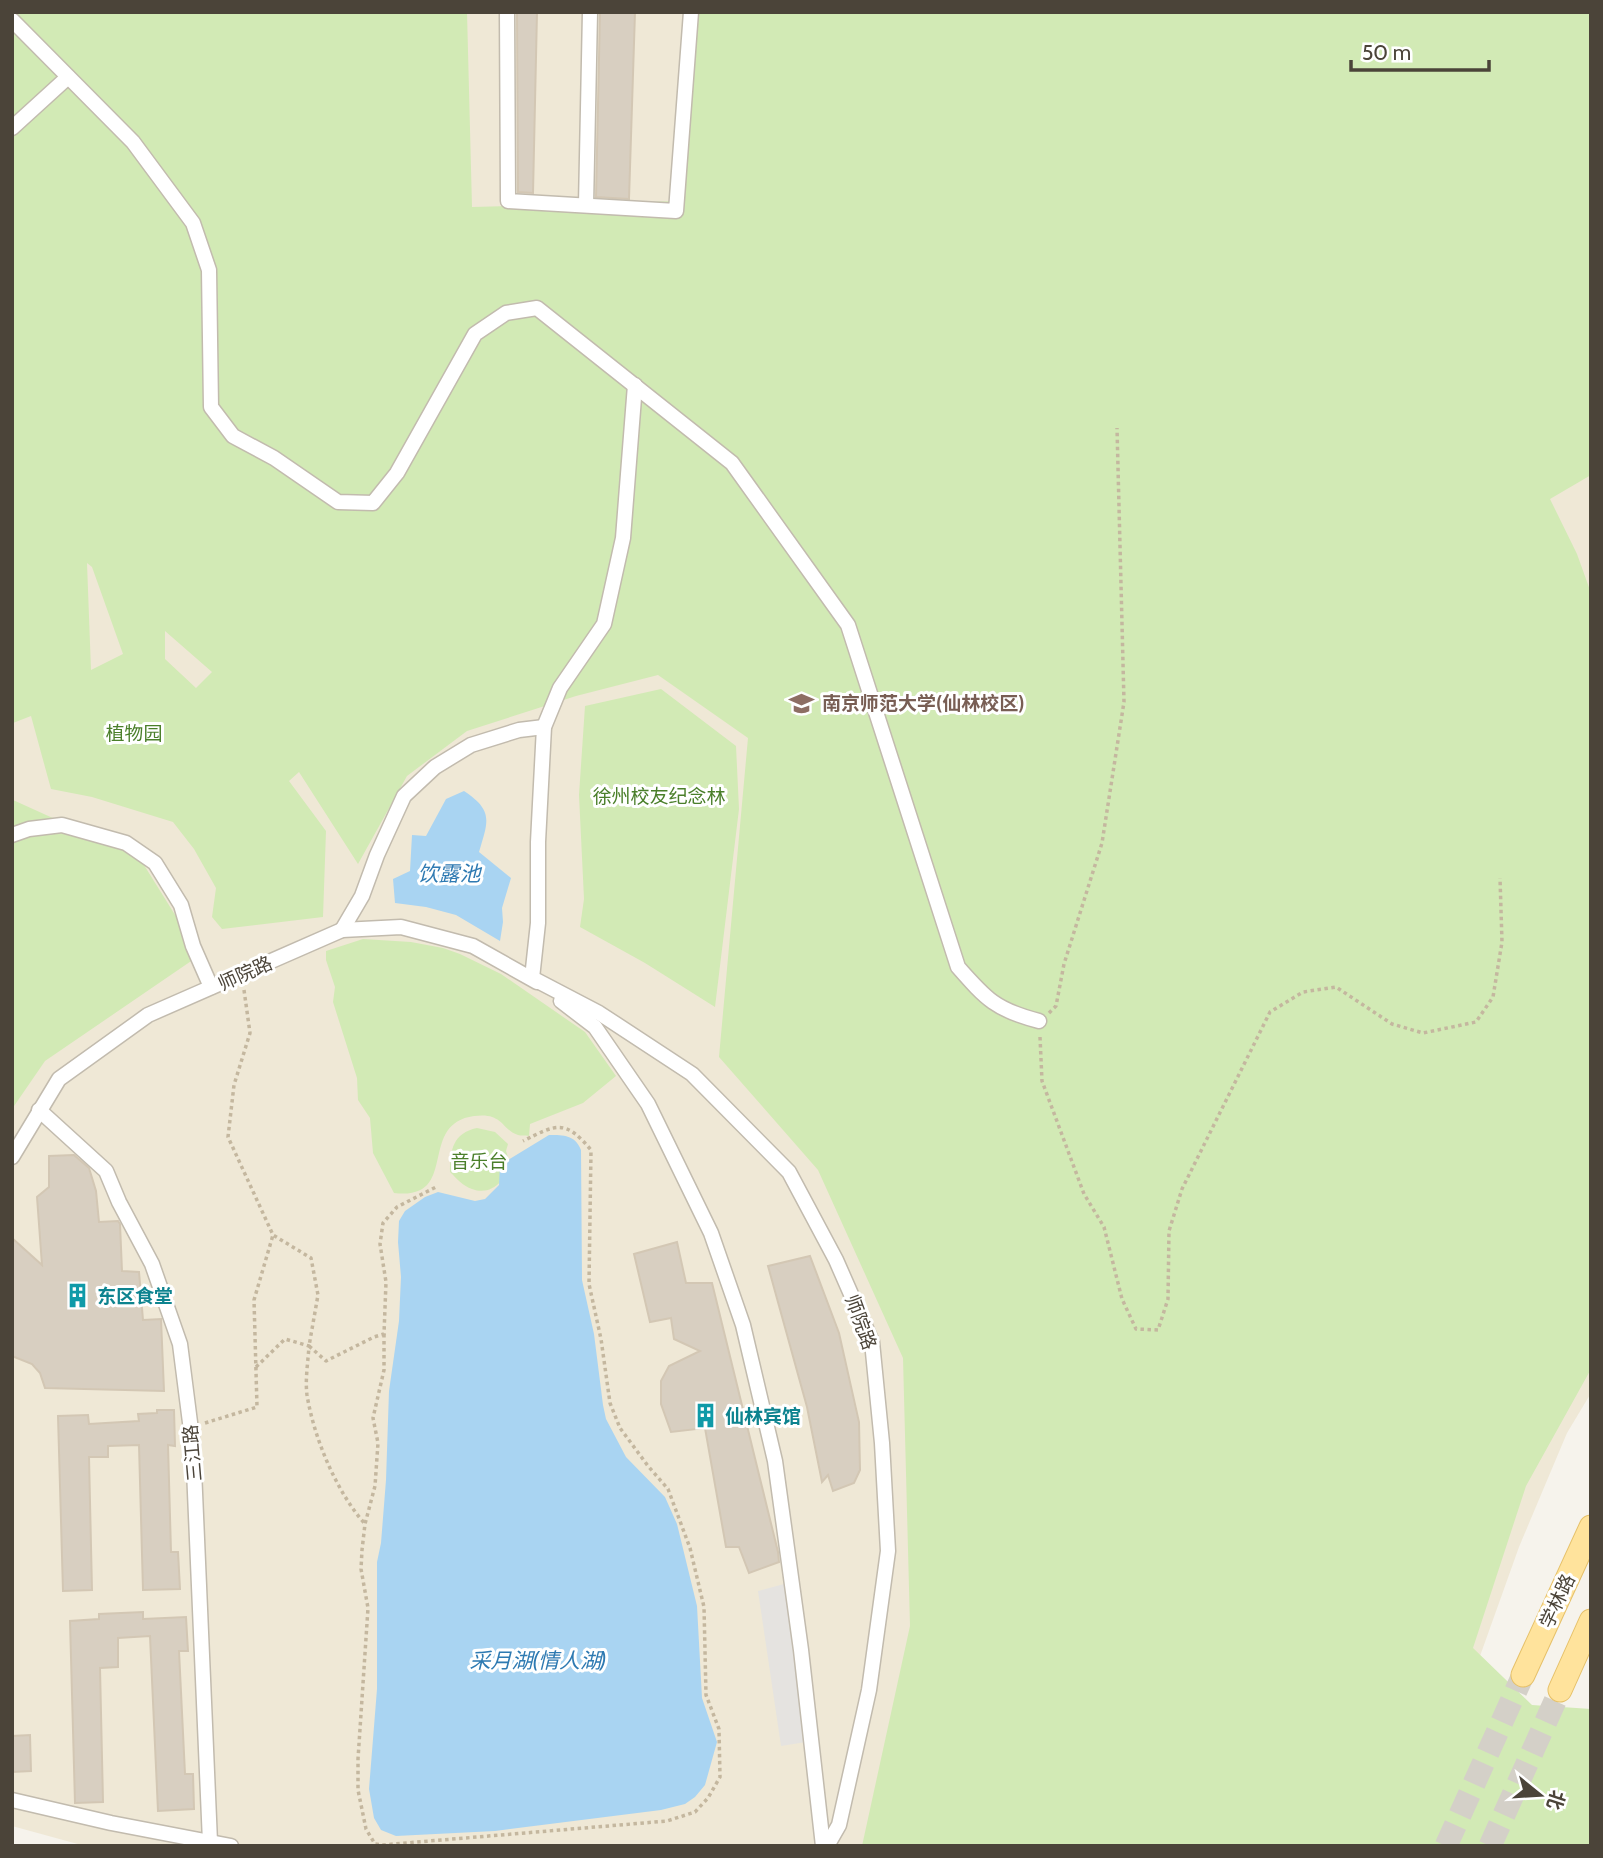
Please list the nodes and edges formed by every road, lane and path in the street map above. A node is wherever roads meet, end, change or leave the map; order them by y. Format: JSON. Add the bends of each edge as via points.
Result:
{"nodes":[{"id":1,"x":507,"y":12,"type":"edge"},
{"id":2,"x":590,"y":12,"type":"edge"},
{"id":3,"x":691,"y":12,"type":"edge"},
{"id":4,"x":12,"y":20,"type":"edge"},
{"id":5,"x":68,"y":77,"type":"junction"},
{"id":6,"x":12,"y":128,"type":"edge"},
{"id":7,"x":586,"y":205,"type":"junction"},
{"id":8,"x":635,"y":385,"type":"junction"},
{"id":9,"x":1117,"y":428,"type":"dead end"},
{"id":10,"x":544,"y":727,"type":"junction"},
{"id":11,"x":12,"y":835,"type":"edge"},
{"id":12,"x":1500,"y":878,"type":"dead end"},
{"id":13,"x":342,"y":930,"type":"junction"},
{"id":14,"x":242,"y":974,"type":"junction"},
{"id":15,"x":532,"y":978,"type":"junction"},
{"id":16,"x":211,"y":987,"type":"junction"},
{"id":17,"x":1039,"y":1021,"type":"junction"},
{"id":18,"x":39,"y":1110,"type":"junction"},
{"id":19,"x":523,"y":1141,"type":"dead end"},
{"id":20,"x":12,"y":1157,"type":"edge"},
{"id":21,"x":436,"y":1186,"type":"dead end"},
{"id":22,"x":273,"y":1235,"type":"junction"},
{"id":23,"x":384,"y":1334,"type":"junction"},
{"id":24,"x":309,"y":1346,"type":"junction"},
{"id":25,"x":256,"y":1367,"type":"junction"},
{"id":26,"x":190,"y":1427,"type":"junction"},
{"id":27,"x":365,"y":1524,"type":"junction"},
{"id":28,"x":1591,"y":1527,"type":"edge"},
{"id":29,"x":1591,"y":1621,"type":"edge"},
{"id":30,"x":1523,"y":1675,"type":"tunnel mouth"},
{"id":31,"x":1560,"y":1690,"type":"tunnel mouth"},
{"id":32,"x":12,"y":1800,"type":"edge"},
{"id":33,"x":210,"y":1842,"type":"junction"},
{"id":34,"x":231,"y":1846,"type":"edge"},
{"id":35,"x":825,"y":1846,"type":"edge"}],
"edges":[{"from":1,"to":7,"type":"street","via":[[508,201]]},
{"from":2,"to":7,"type":"street"},
{"from":3,"to":7,"type":"street","via":[[676,211]]},
{"from":4,"to":5,"type":"street"},
{"from":5,"to":6,"type":"street"},
{"from":5,"to":8,"type":"street","via":[[133,142],[193,223],[209,270],[211,407],[233,436],[338,502],[373,503],[397,473],[475,334],[506,313],[537,309]]},
{"from":8,"to":10,"type":"street","via":[[623,538],[604,624],[560,688]]},
{"from":8,"to":17,"type":"street","via":[[732,463],[848,625],[958,967],[986,999]]},
{"from":9,"to":17,"type":"path","via":[[1124,702],[1101,843],[1056,1006]]},
{"from":10,"to":13,"type":"street","via":[[471,745],[435,767],[404,796],[362,897]]},
{"from":10,"to":15,"type":"street"},
{"from":11,"to":16,"type":"street","via":[[62,825],[126,843],[155,863],[181,905]]},
{"from":12,"to":17,"type":"path","via":[[1502,942],[1493,997],[1476,1022],[1423,1032],[1392,1024],[1336,987],[1303,992],[1270,1012],[1182,1189],[1169,1231],[1168,1299],[1158,1330],[1136,1329],[1122,1299],[1104,1227],[1084,1194],[1042,1081]]},
{"from":13,"to":14,"type":"street","name":"师院路"},
{"from":13,"to":15,"type":"street","name":"师院路","via":[[401,927],[473,946]]},
{"from":14,"to":16,"type":"street","name":"师院路"},
{"from":14,"to":22,"type":"path","via":[[250,1033],[234,1085],[228,1137]]},
{"from":15,"to":35,"type":"street","name":"师院路","via":[[595,1027],[648,1104],[712,1233],[743,1325],[775,1461]]},
{"from":15,"to":35,"type":"street","name":"师院路","via":[[599,1013],[692,1074],[789,1172],[836,1260],[872,1342],[888,1550],[869,1690],[839,1825]]},
{"from":16,"to":18,"type":"street","name":"师院路","via":[[148,1015],[59,1079]]},
{"from":18,"to":20,"type":"street","name":"师院路"},
{"from":18,"to":26,"type":"street","name":"三江路","via":[[106,1171],[152,1264],[180,1344]]},
{"from":19,"to":27,"type":"path","via":[[560,1126],[570,1129],[591,1150],[589,1284],[610,1403],[620,1428],[668,1489],[690,1548],[704,1607],[706,1695],[719,1729],[721,1755],[720,1777],[708,1798],[695,1812],[667,1821],[375,1844],[366,1829],[358,1790],[368,1608],[361,1569]]},
{"from":21,"to":23,"type":"path","via":[[397,1208],[383,1223]]},
{"from":22,"to":24,"type":"path","via":[[311,1258],[318,1295]]},
{"from":22,"to":25,"type":"path","via":[[254,1300]]},
{"from":23,"to":24,"type":"path","via":[[326,1361]]},
{"from":23,"to":27,"type":"path","via":[[384,1370],[373,1418],[378,1443],[375,1486]]},
{"from":24,"to":25,"type":"path","via":[[285,1339]]},
{"from":24,"to":27,"type":"path","via":[[307,1393],[318,1442]]},
{"from":25,"to":26,"type":"path","via":[[257,1407]]},
{"from":26,"to":33,"type":"street","name":"三江路"},
{"from":28,"to":30,"type":"main road","name":"学林路"},
{"from":29,"to":31,"type":"main road","name":"学林路"},
{"from":32,"to":33,"type":"street"},
{"from":33,"to":34,"type":"street"}]}
